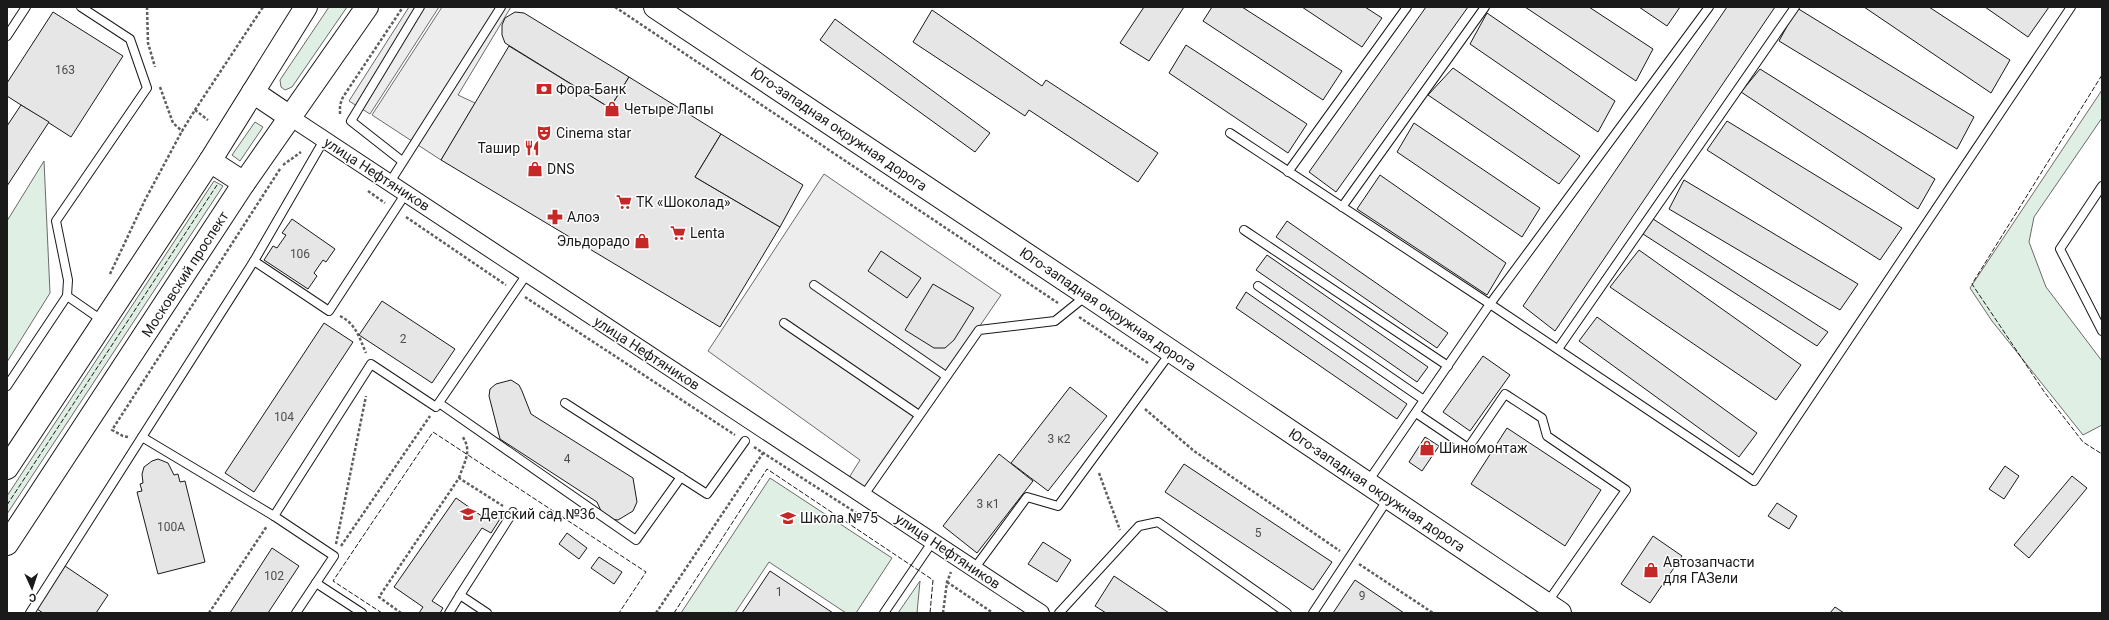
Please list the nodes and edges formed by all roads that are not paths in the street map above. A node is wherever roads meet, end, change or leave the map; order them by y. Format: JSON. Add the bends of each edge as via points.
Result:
{"nodes":[{"id":1,"x":26,"y":7,"type":"edge"},
{"id":2,"x":82,"y":7,"type":"edge"},
{"id":3,"x":306,"y":7,"type":"edge"},
{"id":4,"x":367,"y":7,"type":"edge"},
{"id":5,"x":420,"y":7,"type":"edge"},
{"id":6,"x":501,"y":7,"type":"edge"},
{"id":7,"x":655,"y":7,"type":"edge"},
{"id":8,"x":1407,"y":7,"type":"edge"},
{"id":9,"x":1485,"y":7,"type":"edge"},
{"id":10,"x":1709,"y":7,"type":"edge"},
{"id":11,"x":1795,"y":7,"type":"edge"},
{"id":12,"x":2071,"y":7,"type":"edge"},
{"id":13,"x":7,"y":36,"type":"edge"},
{"id":14,"x":253,"y":92,"type":"junction"},
{"id":15,"x":290,"y":117,"type":"junction"},
{"id":16,"x":1230,"y":133,"type":"dead end"},
{"id":17,"x":320,"y":147,"type":"junction"},
{"id":18,"x":402,"y":160,"type":"junction"},
{"id":19,"x":210,"y":161,"type":"junction"},
{"id":20,"x":1288,"y":172,"type":"junction"},
{"id":21,"x":390,"y":182,"type":"junction"},
{"id":22,"x":244,"y":183,"type":"junction"},
{"id":23,"x":2102,"y":186,"type":"edge"},
{"id":24,"x":406,"y":193,"type":"junction"},
{"id":25,"x":2099,"y":198,"type":"edge"},
{"id":26,"x":1342,"y":207,"type":"junction"},
{"id":27,"x":1244,"y":230,"type":"dead end"},
{"id":28,"x":254,"y":261,"type":"junction"},
{"id":29,"x":527,"y":274,"type":"junction"},
{"id":30,"x":814,"y":285,"type":"dead end"},
{"id":31,"x":1258,"y":286,"type":"dead end"},
{"id":32,"x":1088,"y":295,"type":"junction"},
{"id":33,"x":67,"y":296,"type":"junction"},
{"id":34,"x":1490,"y":304,"type":"junction"},
{"id":35,"x":104,"y":321,"type":"junction"},
{"id":36,"x":784,"y":323,"type":"dead end"},
{"id":37,"x":2102,"y":331,"type":"edge"},
{"id":38,"x":1558,"y":349,"type":"junction"},
{"id":39,"x":1172,"y":352,"type":"junction"},
{"id":40,"x":1448,"y":366,"type":"junction"},
{"id":41,"x":946,"y":376,"type":"junction"},
{"id":42,"x":7,"y":386,"type":"edge"},
{"id":43,"x":1424,"y":400,"type":"junction"},
{"id":44,"x":565,"y":403,"type":"dead end"},
{"id":45,"x":437,"y":405,"type":"junction"},
{"id":46,"x":1416,"y":413,"type":"junction"},
{"id":47,"x":919,"y":415,"type":"junction"},
{"id":48,"x":142,"y":437,"type":"junction"},
{"id":49,"x":745,"y":441,"type":"road end"},
{"id":50,"x":7,"y":468,"type":"edge"},
{"id":51,"x":681,"y":478,"type":"junction"},
{"id":52,"x":1367,"y":483,"type":"junction"},
{"id":53,"x":864,"y":495,"type":"junction"},
{"id":54,"x":1388,"y":498,"type":"junction"},
{"id":55,"x":513,"y":512,"type":"road end"},
{"id":56,"x":274,"y":516,"type":"junction"},
{"id":57,"x":933,"y":541,"type":"junction"},
{"id":58,"x":7,"y":544,"type":"edge"},
{"id":59,"x":979,"y":572,"type":"junction"},
{"id":60,"x":316,"y":583,"type":"junction"},
{"id":61,"x":460,"y":595,"type":"junction"},
{"id":62,"x":1553,"y":608,"type":"edge"},
{"id":63,"x":30,"y":613,"type":"edge"},
{"id":64,"x":296,"y":613,"type":"edge"},
{"id":65,"x":362,"y":613,"type":"edge"},
{"id":66,"x":449,"y":613,"type":"edge"},
{"id":67,"x":487,"y":613,"type":"edge"},
{"id":68,"x":884,"y":613,"type":"edge"},
{"id":69,"x":1041,"y":613,"type":"edge"},
{"id":70,"x":1059,"y":613,"type":"edge"},
{"id":71,"x":1287,"y":613,"type":"edge"},
{"id":72,"x":1313,"y":613,"type":"edge"}],
"edges":[{"from":1,"to":13,"type":"lane"},
{"from":2,"to":33,"type":"lane","via":[[130,39],[148,88],[56,222],[68,280]]},
{"from":3,"to":14,"type":"main road"},
{"from":4,"to":15,"type":"main road","name":"Московский проспект"},
{"from":5,"to":18,"type":"lane","via":[[351,121]]},
{"from":6,"to":18,"type":"lane"},
{"from":7,"to":32,"type":"main road","name":"Юго-западная окружная дорога"},
{"from":8,"to":20,"type":"lane"},
{"from":9,"to":26,"type":"lane"},
{"from":10,"to":34,"type":"lane"},
{"from":11,"to":38,"type":"lane"},
{"from":12,"to":38,"type":"lane","via":[[1754,481]]},
{"from":14,"to":15,"type":"main road","name":"улица Нефтяников"},
{"from":14,"to":19,"type":"main road"},
{"from":15,"to":17,"type":"street","name":"улица Нефтяников"},
{"from":15,"to":22,"type":"main road","name":"Московский проспект"},
{"from":16,"to":20,"type":"lane"},
{"from":17,"to":21,"type":"street","name":"улица Нефтяников"},
{"from":17,"to":28,"type":"lane"},
{"from":18,"to":21,"type":"lane"},
{"from":19,"to":22,"type":"main road"},
{"from":19,"to":35,"type":"main road"},
{"from":20,"to":26,"type":"lane"},
{"from":21,"to":24,"type":"street","name":"улица Нефтяников"},
{"from":22,"to":58,"type":"main road","name":"Московский проспект"},
{"from":23,"to":25,"type":"lane"},
{"from":24,"to":28,"type":"lane","via":[[329,311]]},
{"from":24,"to":29,"type":"street","name":"улица Нефтяников"},
{"from":25,"to":37,"type":"lane","via":[[2060,249]]},
{"from":26,"to":34,"type":"lane"},
{"from":27,"to":40,"type":"lane"},
{"from":28,"to":48,"type":"lane"},
{"from":29,"to":45,"type":"lane"},
{"from":29,"to":53,"type":"street","name":"улица Нефтяников"},
{"from":30,"to":41,"type":"lane"},
{"from":31,"to":43,"type":"lane"},
{"from":32,"to":39,"type":"main road","name":"Юго-западная окружная дорога"},
{"from":32,"to":41,"type":"lane","via":[[1055,321],[979,330]]},
{"from":33,"to":35,"type":"lane"},
{"from":33,"to":42,"type":"lane"},
{"from":34,"to":38,"type":"lane"},
{"from":34,"to":40,"type":"lane"},
{"from":35,"to":50,"type":"main road"},
{"from":36,"to":47,"type":"lane"},
{"from":39,"to":52,"type":"main road","name":"Юго-западная окружная дорога"},
{"from":39,"to":59,"type":"lane","via":[[1058,506],[1026,498]]},
{"from":40,"to":43,"type":"lane"},
{"from":41,"to":47,"type":"lane"},
{"from":43,"to":46,"type":"lane"},
{"from":44,"to":51,"type":"lane"},
{"from":45,"to":51,"type":"lane","via":[[636,540]]},
{"from":45,"to":56,"type":"lane","via":[[371,364]]},
{"from":46,"to":52,"type":"lane"},
{"from":46,"to":62,"type":"lane","via":[[1468,448],[1506,394],[1542,418],[1547,436],[1626,490]]},
{"from":47,"to":53,"type":"lane"},
{"from":48,"to":56,"type":"lane"},
{"from":48,"to":63,"type":"lane"},
{"from":49,"to":51,"type":"lane","via":[[707,494]]},
{"from":52,"to":54,"type":"main road","name":"Юго-западная окружная дорога"},
{"from":53,"to":57,"type":"street","name":"улица Нефтяников"},
{"from":54,"to":62,"type":"main road","name":"Юго-западная окружная дорога"},
{"from":54,"to":72,"type":"lane"},
{"from":55,"to":61,"type":"lane"},
{"from":56,"to":60,"type":"lane","via":[[334,556]]},
{"from":57,"to":59,"type":"street","name":"улица Нефтяников"},
{"from":57,"to":68,"type":"lane"},
{"from":59,"to":69,"type":"street","name":"улица Нефтяников"},
{"from":60,"to":64,"type":"lane"},
{"from":60,"to":65,"type":"lane"},
{"from":61,"to":66,"type":"lane"},
{"from":61,"to":67,"type":"lane"},
{"from":70,"to":71,"type":"lane","via":[[1139,526],[1158,522]]}]}
